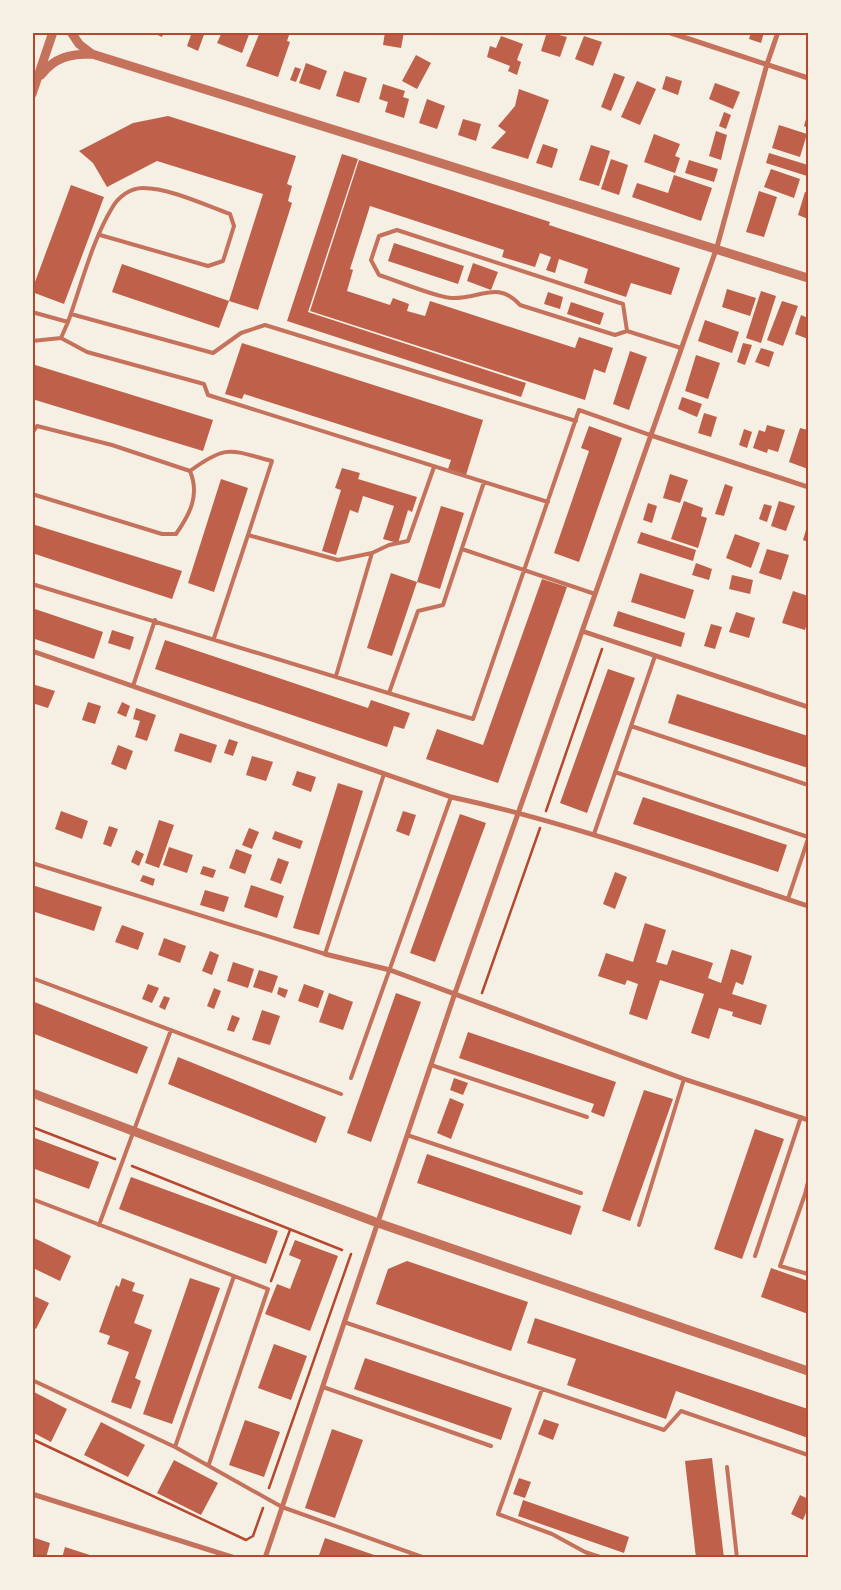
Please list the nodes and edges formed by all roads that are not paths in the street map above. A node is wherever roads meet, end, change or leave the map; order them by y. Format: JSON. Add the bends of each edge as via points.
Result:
{"nodes":[{"id":1,"x":53,"y":32,"type":"edge"},
{"id":2,"x":71,"y":32,"type":"edge"},
{"id":3,"x":668,"y":32,"type":"edge"},
{"id":4,"x":778,"y":32,"type":"edge"},
{"id":5,"x":92,"y":54,"type":"junction"},
{"id":6,"x":767,"y":64,"type":"junction"},
{"id":7,"x":808,"y":78,"type":"edge"},
{"id":8,"x":37,"y":80,"type":"junction"},
{"id":9,"x":32,"y":94,"type":"edge"},
{"id":10,"x":100,"y":235,"type":"junction"},
{"id":11,"x":717,"y":248,"type":"junction"},
{"id":12,"x":808,"y":278,"type":"edge"},
{"id":13,"x":32,"y":312,"type":"edge"},
{"id":14,"x":71,"y":314,"type":"junction"},
{"id":15,"x":68,"y":322,"type":"junction"},
{"id":16,"x":627,"y":331,"type":"junction"},
{"id":17,"x":61,"y":338,"type":"junction"},
{"id":18,"x":32,"y":341,"type":"edge"},
{"id":19,"x":681,"y":348,"type":"junction"},
{"id":20,"x":576,"y":421,"type":"junction"},
{"id":21,"x":35,"y":425,"type":"edge"},
{"id":22,"x":32,"y":433,"type":"edge"},
{"id":23,"x":650,"y":435,"type":"junction"},
{"id":24,"x":434,"y":466,"type":"junction"},
{"id":25,"x":190,"y":471,"type":"junction"},
{"id":26,"x":484,"y":482,"type":"junction"},
{"id":27,"x":808,"y":487,"type":"edge"},
{"id":28,"x":32,"y":494,"type":"edge"},
{"id":29,"x":548,"y":502,"type":"junction"},
{"id":30,"x":248,"y":535,"type":"junction"},
{"id":31,"x":462,"y":548,"type":"junction"},
{"id":32,"x":372,"y":553,"type":"junction"},
{"id":33,"x":524,"y":569,"type":"junction"},
{"id":34,"x":32,"y":584,"type":"edge"},
{"id":35,"x":595,"y":594,"type":"junction"},
{"id":36,"x":155,"y":620,"type":"junction"},
{"id":37,"x":582,"y":631,"type":"junction"},
{"id":38,"x":214,"y":638,"type":"junction"},
{"id":39,"x":32,"y":651,"type":"edge"},
{"id":40,"x":654,"y":656,"type":"junction"},
{"id":41,"x":336,"y":676,"type":"junction"},
{"id":42,"x":133,"y":686,"type":"junction"},
{"id":43,"x":389,"y":693,"type":"junction"},
{"id":44,"x":808,"y":707,"type":"edge"},
{"id":45,"x":631,"y":726,"type":"junction"},
{"id":46,"x":615,"y":772,"type":"junction"},
{"id":47,"x":384,"y":774,"type":"junction"},
{"id":48,"x":808,"y":785,"type":"edge"},
{"id":49,"x":451,"y":797,"type":"junction"},
{"id":50,"x":518,"y":812,"type":"junction"},
{"id":51,"x":594,"y":834,"type":"junction"},
{"id":52,"x":808,"y":838,"type":"edge"},
{"id":53,"x":32,"y":862,"type":"edge"},
{"id":54,"x":788,"y":899,"type":"junction"},
{"id":55,"x":808,"y":906,"type":"edge"},
{"id":56,"x":325,"y":954,"type":"junction"},
{"id":57,"x":390,"y":970,"type":"junction"},
{"id":58,"x":32,"y":978,"type":"edge"},
{"id":59,"x":455,"y":993,"type":"junction"},
{"id":60,"x":171,"y":1030,"type":"junction"},
{"id":61,"x":431,"y":1065,"type":"junction"},
{"id":62,"x":351,"y":1078,"type":"dead end"},
{"id":63,"x":684,"y":1079,"type":"junction"},
{"id":64,"x":32,"y":1093,"type":"edge"},
{"id":65,"x":341,"y":1094,"type":"dead end"},
{"id":66,"x":801,"y":1117,"type":"junction"},
{"id":67,"x":587,"y":1118,"type":"dead end"},
{"id":68,"x":808,"y":1120,"type":"edge"},
{"id":69,"x":134,"y":1132,"type":"junction"},
{"id":70,"x":408,"y":1135,"type":"junction"},
{"id":71,"x":808,"y":1182,"type":"edge"},
{"id":72,"x":581,"y":1193,"type":"dead end"},
{"id":73,"x":806,"y":1195,"type":"edge"},
{"id":74,"x":32,"y":1199,"type":"edge"},
{"id":75,"x":378,"y":1223,"type":"junction"},
{"id":76,"x":99,"y":1225,"type":"junction"},
{"id":77,"x":639,"y":1225,"type":"dead end"},
{"id":78,"x":755,"y":1256,"type":"dead end"},
{"id":79,"x":808,"y":1274,"type":"edge"},
{"id":80,"x":234,"y":1276,"type":"junction"},
{"id":81,"x":344,"y":1322,"type":"junction"},
{"id":82,"x":808,"y":1371,"type":"edge"},
{"id":83,"x":32,"y":1380,"type":"edge"},
{"id":84,"x":323,"y":1387,"type":"junction"},
{"id":85,"x":542,"y":1388,"type":"junction"},
{"id":86,"x":175,"y":1446,"type":"junction"},
{"id":87,"x":491,"y":1446,"type":"dead end"},
{"id":88,"x":808,"y":1456,"type":"edge"},
{"id":89,"x":209,"y":1464,"type":"junction"},
{"id":90,"x":727,"y":1468,"type":"dead end"},
{"id":91,"x":32,"y":1494,"type":"edge"},
{"id":92,"x":282,"y":1508,"type":"junction"},
{"id":93,"x":235,"y":1558,"type":"edge"},
{"id":94,"x":265,"y":1558,"type":"edge"},
{"id":95,"x":425,"y":1558,"type":"edge"},
{"id":96,"x":603,"y":1558,"type":"edge"},
{"id":97,"x":737,"y":1558,"type":"edge"}],
"edges":[{"from":1,"to":8,"type":"street"},
{"from":2,"to":5,"type":"street","via":[[78,44]]},
{"from":3,"to":6,"type":"street"},
{"from":4,"to":6,"type":"street"},
{"from":5,"to":8,"type":"street","via":[[66,55],[46,68]]},
{"from":5,"to":11,"type":"street"},
{"from":6,"to":7,"type":"street"},
{"from":6,"to":11,"type":"street"},
{"from":8,"to":9,"type":"street"},
{"from":10,"to":10,"type":"lane","via":[[208,266],[222,260],[234,226],[230,214],[156,189],[140,188],[123,194],[112,208]]},
{"from":10,"to":14,"type":"lane"},
{"from":11,"to":12,"type":"street"},
{"from":11,"to":19,"type":"street"},
{"from":13,"to":15,"type":"lane"},
{"from":14,"to":15,"type":"lane"},
{"from":14,"to":20,"type":"lane","via":[[213,353],[241,333],[265,325]]},
{"from":15,"to":17,"type":"lane"},
{"from":16,"to":16,"type":"lane","via":[[615,335],[520,305],[511,295],[499,291],[451,298],[378,275],[371,260],[379,236],[397,230],[624,304]]},
{"from":16,"to":19,"type":"lane"},
{"from":17,"to":18,"type":"lane"},
{"from":17,"to":24,"type":"lane","via":[[87,352],[204,384],[208,395]]},
{"from":19,"to":23,"type":"street"},
{"from":20,"to":23,"type":"lane","via":[[579,410]]},
{"from":20,"to":29,"type":"lane"},
{"from":21,"to":22,"type":"lane"},
{"from":21,"to":25,"type":"lane"},
{"from":23,"to":27,"type":"street"},
{"from":23,"to":35,"type":"street"},
{"from":24,"to":26,"type":"lane"},
{"from":24,"to":32,"type":"lane","via":[[408,542],[389,545]]},
{"from":25,"to":28,"type":"lane","via":[[196,485],[186,520],[176,534],[162,534]]},
{"from":25,"to":30,"type":"lane","via":[[208,458],[230,450],[272,461]]},
{"from":26,"to":29,"type":"lane"},
{"from":26,"to":31,"type":"lane"},
{"from":29,"to":33,"type":"lane"},
{"from":30,"to":32,"type":"lane","via":[[338,560]]},
{"from":30,"to":38,"type":"lane"},
{"from":31,"to":33,"type":"lane"},
{"from":31,"to":43,"type":"lane","via":[[443,605],[418,611]]},
{"from":32,"to":41,"type":"lane"},
{"from":33,"to":35,"type":"lane"},
{"from":33,"to":43,"type":"lane","via":[[473,719]]},
{"from":34,"to":36,"type":"lane"},
{"from":35,"to":37,"type":"street"},
{"from":36,"to":38,"type":"lane"},
{"from":36,"to":42,"type":"lane"},
{"from":37,"to":40,"type":"street"},
{"from":37,"to":50,"type":"street"},
{"from":38,"to":41,"type":"lane"},
{"from":39,"to":42,"type":"street"},
{"from":40,"to":44,"type":"street"},
{"from":40,"to":45,"type":"lane"},
{"from":41,"to":43,"type":"lane"},
{"from":42,"to":47,"type":"street"},
{"from":45,"to":46,"type":"lane"},
{"from":45,"to":48,"type":"lane"},
{"from":46,"to":51,"type":"lane"},
{"from":46,"to":52,"type":"lane"},
{"from":47,"to":49,"type":"street"},
{"from":47,"to":56,"type":"lane"},
{"from":49,"to":50,"type":"street"},
{"from":49,"to":57,"type":"lane"},
{"from":50,"to":51,"type":"street"},
{"from":50,"to":59,"type":"street"},
{"from":51,"to":54,"type":"street"},
{"from":52,"to":54,"type":"lane"},
{"from":53,"to":56,"type":"lane"},
{"from":54,"to":55,"type":"street"},
{"from":56,"to":57,"type":"street"},
{"from":57,"to":59,"type":"street"},
{"from":57,"to":62,"type":"lane"},
{"from":58,"to":60,"type":"lane"},
{"from":59,"to":61,"type":"street"},
{"from":59,"to":63,"type":"street"},
{"from":60,"to":65,"type":"lane"},
{"from":60,"to":69,"type":"lane"},
{"from":61,"to":67,"type":"lane"},
{"from":61,"to":70,"type":"street"},
{"from":63,"to":66,"type":"street"},
{"from":63,"to":77,"type":"lane"},
{"from":64,"to":69,"type":"street"},
{"from":66,"to":68,"type":"street"},
{"from":66,"to":78,"type":"lane"},
{"from":69,"to":75,"type":"street"},
{"from":69,"to":76,"type":"lane"},
{"from":70,"to":72,"type":"lane"},
{"from":70,"to":75,"type":"street"},
{"from":71,"to":73,"type":"lane"},
{"from":73,"to":79,"type":"lane","via":[[780,1266]]},
{"from":74,"to":76,"type":"lane"},
{"from":75,"to":81,"type":"street"},
{"from":75,"to":82,"type":"street"},
{"from":76,"to":80,"type":"lane"},
{"from":80,"to":86,"type":"lane"},
{"from":80,"to":89,"type":"lane","via":[[268,1289]]},
{"from":81,"to":84,"type":"street"},
{"from":81,"to":85,"type":"lane"},
{"from":83,"to":86,"type":"lane"},
{"from":84,"to":87,"type":"lane"},
{"from":84,"to":92,"type":"street"},
{"from":85,"to":88,"type":"lane","via":[[664,1430],[681,1411]]},
{"from":85,"to":96,"type":"lane","via":[[498,1514]]},
{"from":86,"to":89,"type":"lane"},
{"from":89,"to":92,"type":"lane"},
{"from":90,"to":97,"type":"lane"},
{"from":91,"to":93,"type":"street"},
{"from":92,"to":94,"type":"street"},
{"from":92,"to":95,"type":"lane"}]}
